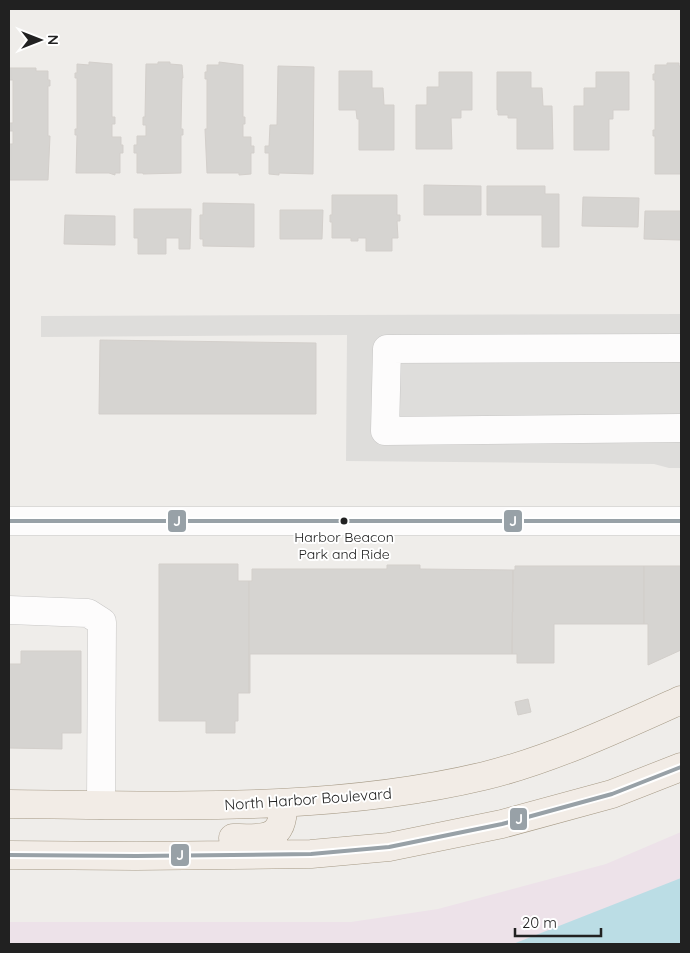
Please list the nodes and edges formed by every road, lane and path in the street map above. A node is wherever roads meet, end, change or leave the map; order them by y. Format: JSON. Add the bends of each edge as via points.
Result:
{"nodes":[{"id":1,"x":681,"y":348,"type":"edge"},
{"id":2,"x":681,"y":428,"type":"edge"},
{"id":3,"x":9,"y":521,"type":"edge"},
{"id":4,"x":681,"y":521,"type":"edge"},
{"id":5,"x":9,"y":610,"type":"edge"},
{"id":6,"x":681,"y":700,"type":"edge"},
{"id":7,"x":681,"y":767,"type":"edge"},
{"id":8,"x":284,"y":803,"type":"junction"},
{"id":9,"x":9,"y":804,"type":"edge"},
{"id":10,"x":101,"y":805,"type":"junction"},
{"id":11,"x":9,"y":855,"type":"edge"},
{"id":12,"x":136,"y":856,"type":"junction"}],
"edges":[{"from":1,"to":2,"type":"street","via":[[387,349],[385,431]]},
{"from":3,"to":4,"type":"street"},
{"from":5,"to":10,"type":"street","via":[[88,613],[102,622]]},
{"from":6,"to":8,"type":"main road","name":"North Harbor Boulevard","via":[[555,754],[485,776],[353,799]]},
{"from":7,"to":12,"type":"main road","via":[[612,794],[502,824],[389,847],[311,854]]},
{"from":8,"to":10,"type":"main road","name":"North Harbor Boulevard"},
{"from":8,"to":12,"type":"main road","via":[[280,826],[265,837],[186,840]]},
{"from":9,"to":10,"type":"main road","name":"North Harbor Boulevard"},
{"from":11,"to":12,"type":"main road"}]}
